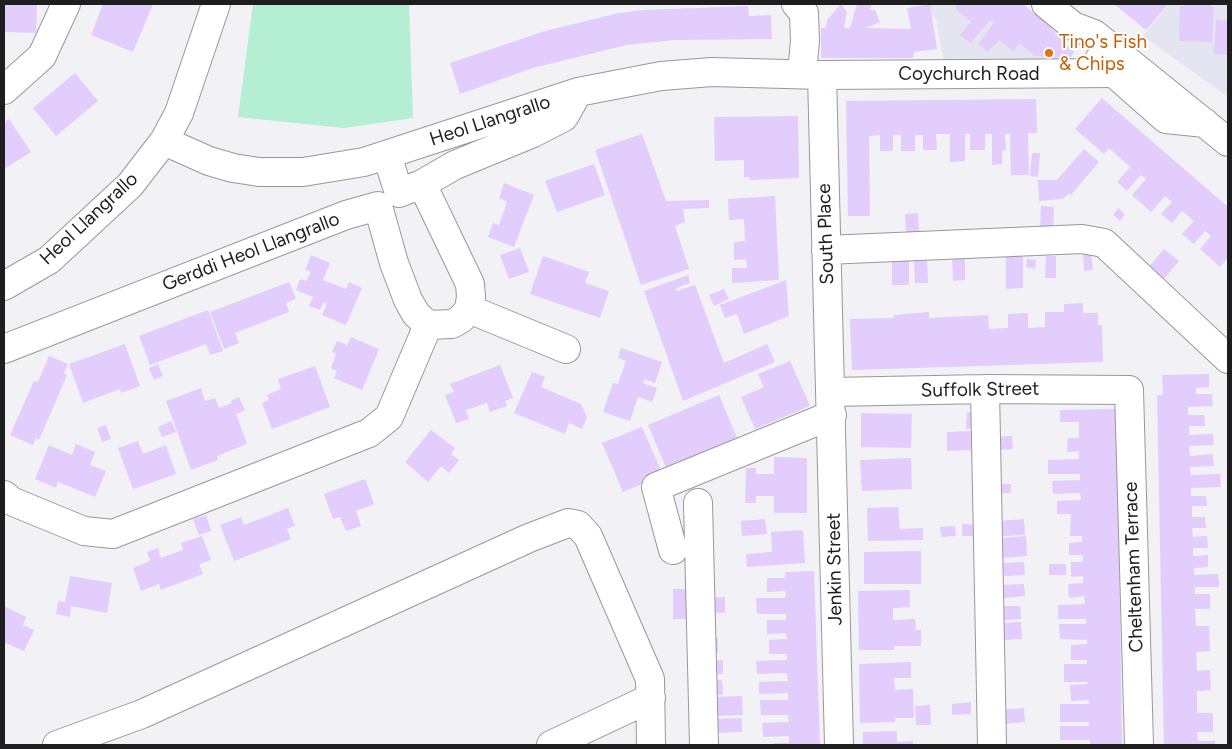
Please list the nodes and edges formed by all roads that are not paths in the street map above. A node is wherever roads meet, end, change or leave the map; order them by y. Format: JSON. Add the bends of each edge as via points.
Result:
{"nodes":[{"id":1,"x":66,"y":4,"type":"edge"},
{"id":2,"x":216,"y":4,"type":"edge"},
{"id":3,"x":796,"y":4,"type":"edge"},
{"id":4,"x":1046,"y":4,"type":"edge"},
{"id":5,"x":1074,"y":26,"type":"junction"},
{"id":6,"x":1115,"y":73,"type":"junction"},
{"id":7,"x":812,"y":75,"type":"junction"},
{"id":8,"x":4,"y":90,"type":"edge"},
{"id":9,"x":578,"y":92,"type":"junction"},
{"id":10,"x":1205,"y":123,"type":"junction"},
{"id":11,"x":164,"y":140,"type":"junction"},
{"id":12,"x":1228,"y":142,"type":"edge"},
{"id":13,"x":387,"y":155,"type":"junction"},
{"id":14,"x":399,"y":194,"type":"junction"},
{"id":15,"x":826,"y":250,"type":"junction"},
{"id":16,"x":4,"y":286,"type":"edge"},
{"id":17,"x":469,"y":309,"type":"junction"},
{"id":18,"x":428,"y":325,"type":"junction"},
{"id":19,"x":4,"y":349,"type":"edge"},
{"id":20,"x":566,"y":349,"type":"dead end"},
{"id":21,"x":1228,"y":359,"type":"edge"},
{"id":22,"x":985,"y":389,"type":"junction"},
{"id":23,"x":1129,"y":390,"type":"joint"},
{"id":24,"x":832,"y":404,"type":"junction"},
{"id":25,"x":4,"y":495,"type":"edge"},
{"id":26,"x":698,"y":503,"type":"dead end"},
{"id":27,"x":673,"y":550,"type":"dead end"},
{"id":28,"x":651,"y":698,"type":"junction"},
{"id":29,"x":58,"y":745,"type":"edge"},
{"id":30,"x":551,"y":745,"type":"edge"},
{"id":31,"x":650,"y":745,"type":"edge"},
{"id":32,"x":704,"y":745,"type":"edge"},
{"id":33,"x":839,"y":745,"type":"edge"},
{"id":34,"x":992,"y":745,"type":"edge"},
{"id":35,"x":1139,"y":745,"type":"edge"}],
"edges":[{"from":1,"to":8,"type":"street","via":[[42,56]]},
{"from":2,"to":11,"type":"street","name":"Heol Llangrallo","via":[[182,105]]},
{"from":3,"to":7,"type":"street","name":"South Place","via":[[804,13],[805,41]]},
{"from":4,"to":5,"type":"street"},
{"from":5,"to":6,"type":"street","via":[[1082,46]]},
{"from":5,"to":10,"type":"street","via":[[1094,34]]},
{"from":6,"to":7,"type":"street","name":"Coychurch Road"},
{"from":6,"to":10,"type":"street","via":[[1166,118]]},
{"from":7,"to":9,"type":"street","name":"Heol Llangrallo","via":[[712,72]]},
{"from":7,"to":15,"type":"street","name":"South Place"},
{"from":9,"to":13,"type":"street","name":"Heol Llangrallo"},
{"from":9,"to":14,"type":"street","name":"Gerddi Heol Llangrallo","via":[[564,117],[455,165]]},
{"from":10,"to":12,"type":"street"},
{"from":11,"to":13,"type":"street","name":"Heol Llangrallo","via":[[209,161],[260,172],[313,171]]},
{"from":11,"to":16,"type":"street","name":"Heol Llangrallo","via":[[130,185],[49,260]]},
{"from":13,"to":14,"type":"street"},
{"from":14,"to":17,"type":"street","via":[[470,284]]},
{"from":14,"to":18,"type":"street","via":[[394,263],[408,300]]},
{"from":14,"to":19,"type":"street","name":"Gerddi Heol Llangrallo"},
{"from":15,"to":21,"type":"street","via":[[1082,239],[1104,243]]},
{"from":15,"to":24,"type":"street","name":"South Place"},
{"from":17,"to":18,"type":"street","via":[[452,324]]},
{"from":17,"to":20,"type":"street"},
{"from":18,"to":25,"type":"street","via":[[389,417],[368,433],[113,534],[84,531],[10,501]]},
{"from":22,"to":23,"type":"street","name":"Suffolk Street"},
{"from":22,"to":24,"type":"street","name":"Suffolk Street"},
{"from":22,"to":34,"type":"street"},
{"from":23,"to":35,"type":"street","name":"Cheltenham Terrace"},
{"from":24,"to":27,"type":"street","via":[[656,488]]},
{"from":24,"to":33,"type":"street","name":"Jenkin Street"},
{"from":26,"to":32,"type":"street"},
{"from":28,"to":29,"type":"street","via":[[650,679],[588,536],[578,525],[568,523],[142,714]]},
{"from":28,"to":30,"type":"street"},
{"from":28,"to":31,"type":"street"}]}
